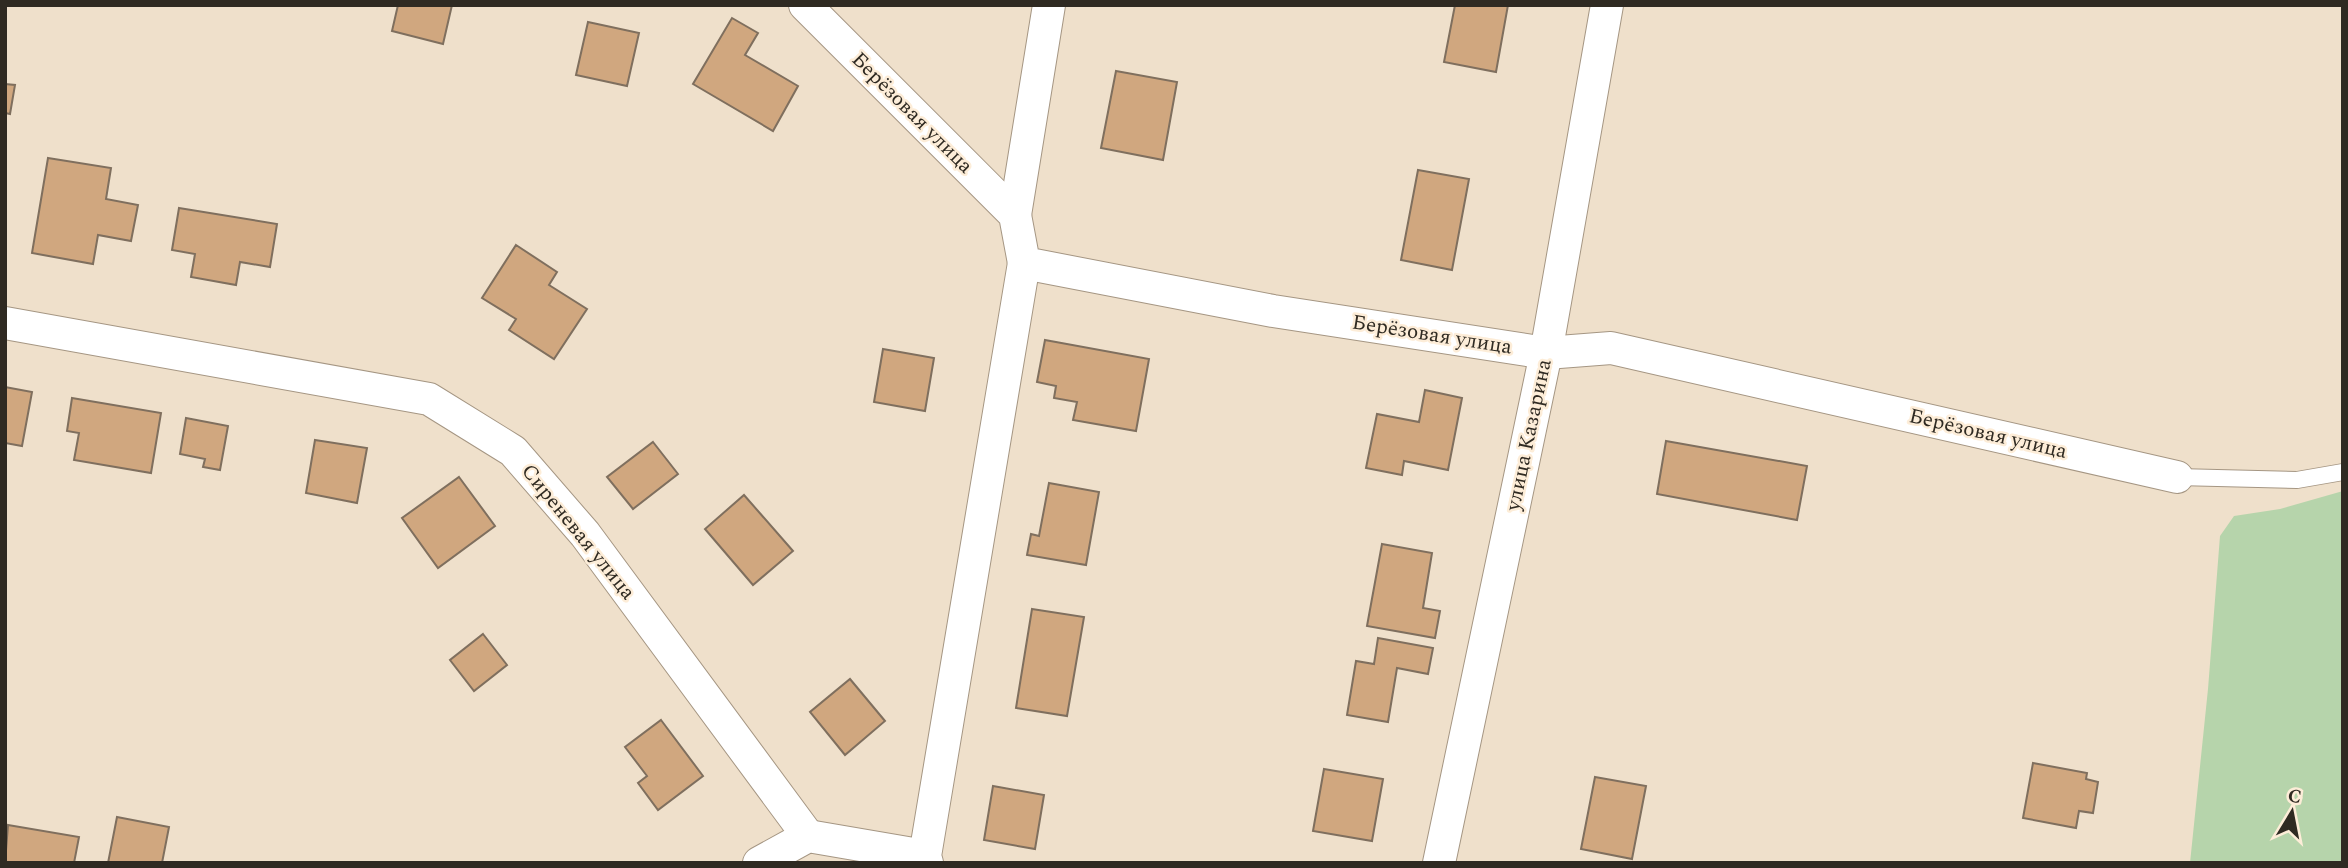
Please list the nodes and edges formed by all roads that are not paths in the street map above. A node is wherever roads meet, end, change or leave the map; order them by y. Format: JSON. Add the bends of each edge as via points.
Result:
{"nodes":[{"id":1,"x":805,"y":5,"type":"edge"},
{"id":2,"x":1049,"y":5,"type":"edge"},
{"id":3,"x":1607,"y":5,"type":"edge"},
{"id":4,"x":1015,"y":215,"type":"junction"},
{"id":5,"x":1024,"y":263,"type":"junction"},
{"id":6,"x":5,"y":323,"type":"edge"},
{"id":7,"x":1546,"y":353,"type":"junction"},
{"id":8,"x":2343,"y":472,"type":"edge"},
{"id":9,"x":2177,"y":477,"type":"joint"},
{"id":10,"x":808,"y":835,"type":"junction"},
{"id":11,"x":926,"y":859,"type":"edge"},
{"id":12,"x":759,"y":863,"type":"edge"},
{"id":13,"x":1439,"y":863,"type":"edge"}],
"edges":[{"from":1,"to":4,"type":"street","name":"Берёзовая улица"},
{"from":2,"to":4,"type":"street"},
{"from":3,"to":7,"type":"street","name":"улица Казарина"},
{"from":4,"to":5,"type":"street"},
{"from":5,"to":7,"type":"street","name":"Берёзовая улица","via":[[1273,311]]},
{"from":5,"to":11,"type":"street"},
{"from":6,"to":10,"type":"street","name":"Сиреневая улица","via":[[429,399],[513,451],[585,534]]},
{"from":7,"to":9,"type":"street","name":"Берёзовая улица","via":[[1611,348]]},
{"from":7,"to":13,"type":"street","name":"улица Казарина"},
{"from":8,"to":9,"type":"lane","via":[[2297,480]]},
{"from":10,"to":11,"type":"street"},
{"from":10,"to":12,"type":"street"}]}
